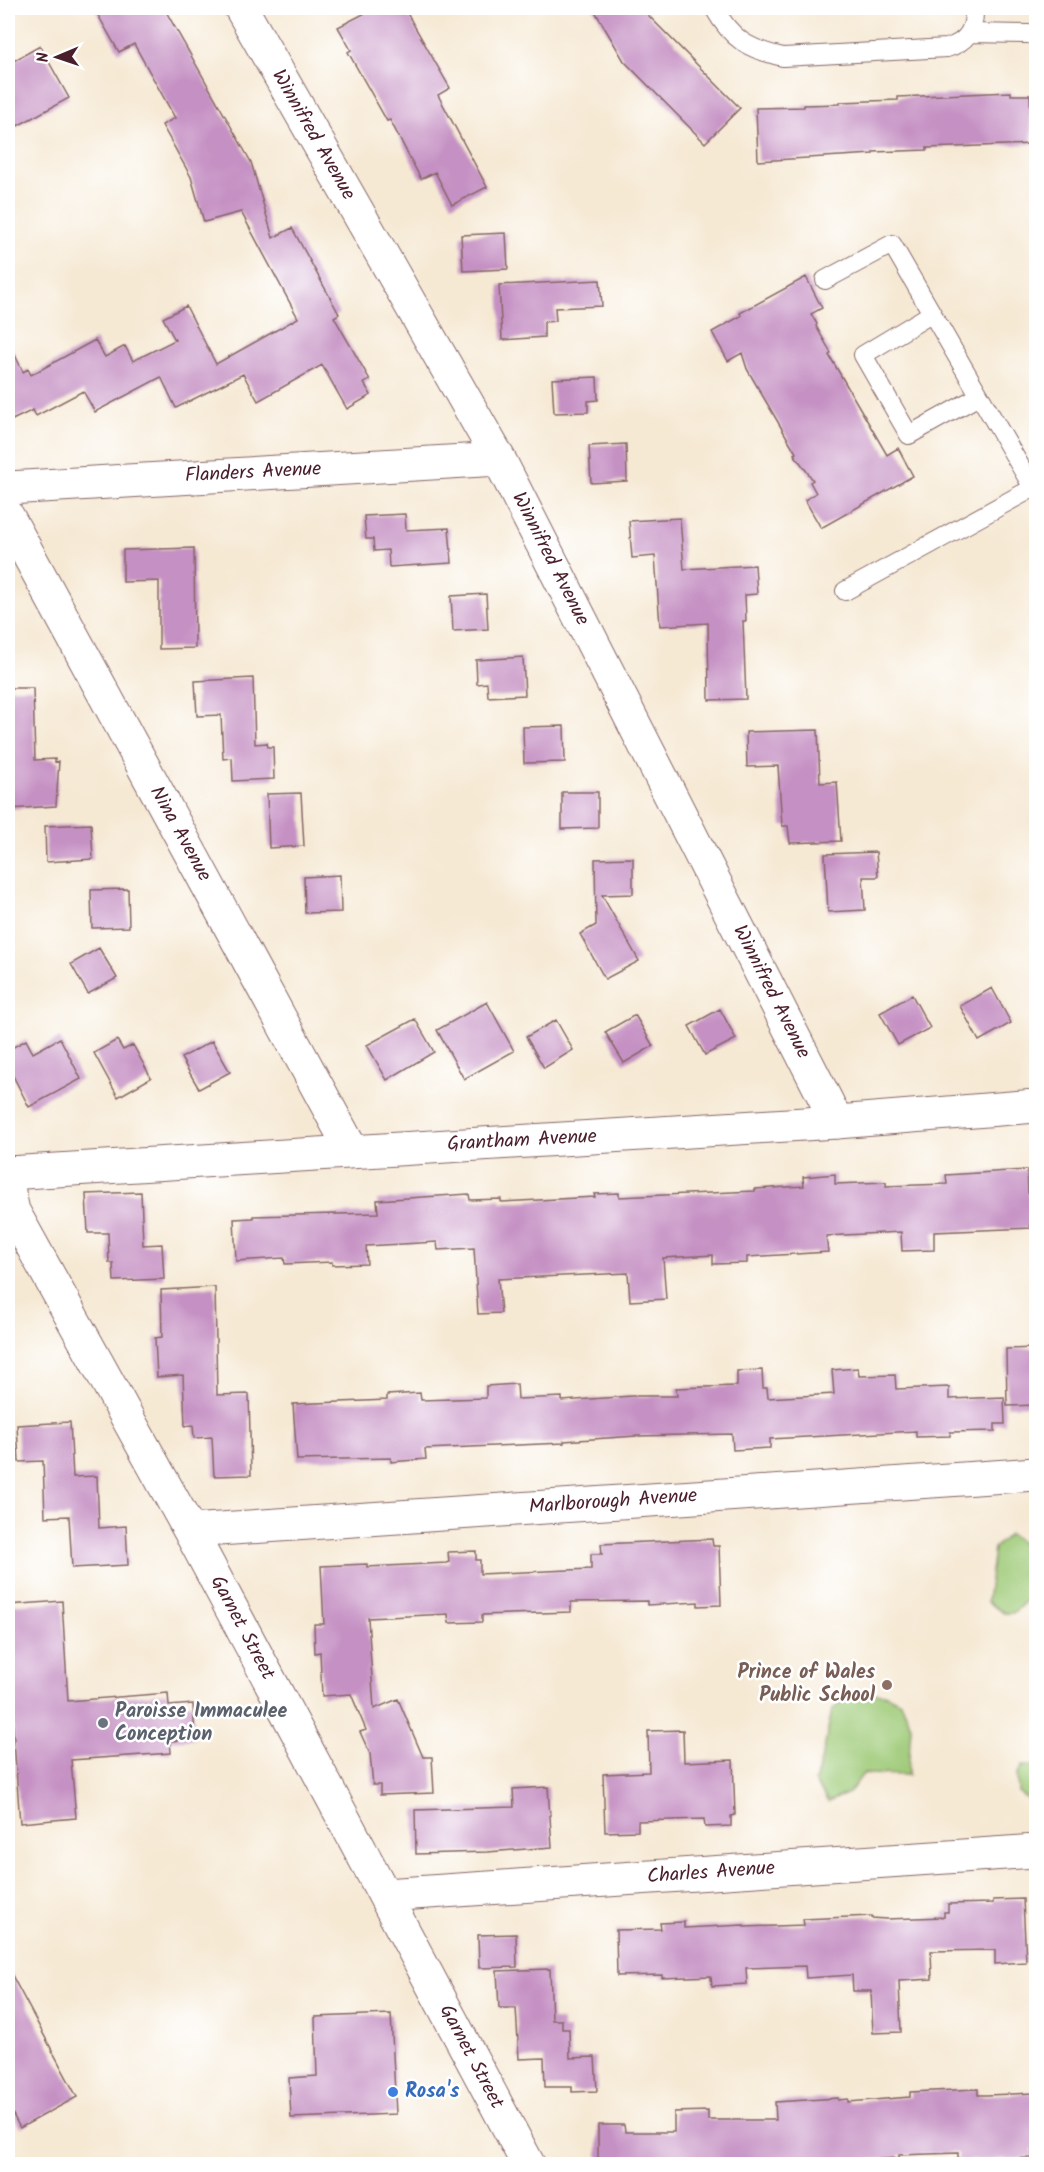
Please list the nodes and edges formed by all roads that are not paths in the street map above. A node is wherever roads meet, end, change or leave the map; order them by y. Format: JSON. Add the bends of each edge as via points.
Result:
{"nodes":[{"id":1,"x":241,"y":8,"type":"edge"},
{"id":2,"x":714,"y":8,"type":"edge"},
{"id":3,"x":974,"y":8,"type":"edge"},
{"id":4,"x":970,"y":33,"type":"junction"},
{"id":5,"x":1036,"y":36,"type":"edge"},
{"id":6,"x":825,"y":280,"type":"dead end"},
{"id":7,"x":931,"y":314,"type":"junction"},
{"id":8,"x":979,"y":396,"type":"junction"},
{"id":9,"x":499,"y":459,"type":"junction"},
{"id":10,"x":8,"y":488,"type":"edge"},
{"id":11,"x":1035,"y":490,"type":"edge"},
{"id":12,"x":8,"y":518,"type":"edge"},
{"id":13,"x":845,"y":591,"type":"dead end"},
{"id":14,"x":1036,"y":1106,"type":"edge"},
{"id":15,"x":837,"y":1122,"type":"junction"},
{"id":16,"x":352,"y":1151,"type":"junction"},
{"id":17,"x":8,"y":1173,"type":"edge"},
{"id":18,"x":8,"y":1188,"type":"edge"},
{"id":19,"x":1036,"y":1474,"type":"edge"},
{"id":20,"x":190,"y":1531,"type":"junction"},
{"id":21,"x":1036,"y":1851,"type":"edge"},
{"id":22,"x":385,"y":1895,"type":"junction"},
{"id":23,"x":528,"y":2164,"type":"edge"}],
"edges":[{"from":1,"to":9,"type":"street","name":"Winnifred Avenue"},
{"from":2,"to":4,"type":"lane","via":[[736,38],[758,51],[783,57],[947,48]]},
{"from":3,"to":4,"type":"lane"},
{"from":4,"to":5,"type":"lane"},
{"from":6,"to":7,"type":"lane","via":[[892,244]]},
{"from":7,"to":8,"type":"lane"},
{"from":7,"to":8,"type":"lane","via":[[863,355],[909,435]]},
{"from":8,"to":11,"type":"lane"},
{"from":9,"to":10,"type":"street","name":"Flanders Avenue"},
{"from":9,"to":15,"type":"street","name":"Winnifred Avenue"},
{"from":11,"to":13,"type":"lane"},
{"from":12,"to":16,"type":"street","name":"Nina Avenue"},
{"from":14,"to":15,"type":"street","name":"Grantham Avenue"},
{"from":15,"to":16,"type":"street","name":"Grantham Avenue"},
{"from":16,"to":17,"type":"street","name":"Grantham Avenue"},
{"from":18,"to":20,"type":"street","name":"Garnet Street","via":[[14,1211]]},
{"from":19,"to":20,"type":"street","name":"Marlborough Avenue"},
{"from":20,"to":22,"type":"street","name":"Garnet Street"},
{"from":21,"to":22,"type":"street","name":"Charles Avenue"},
{"from":22,"to":23,"type":"street","name":"Garnet Street"}]}
